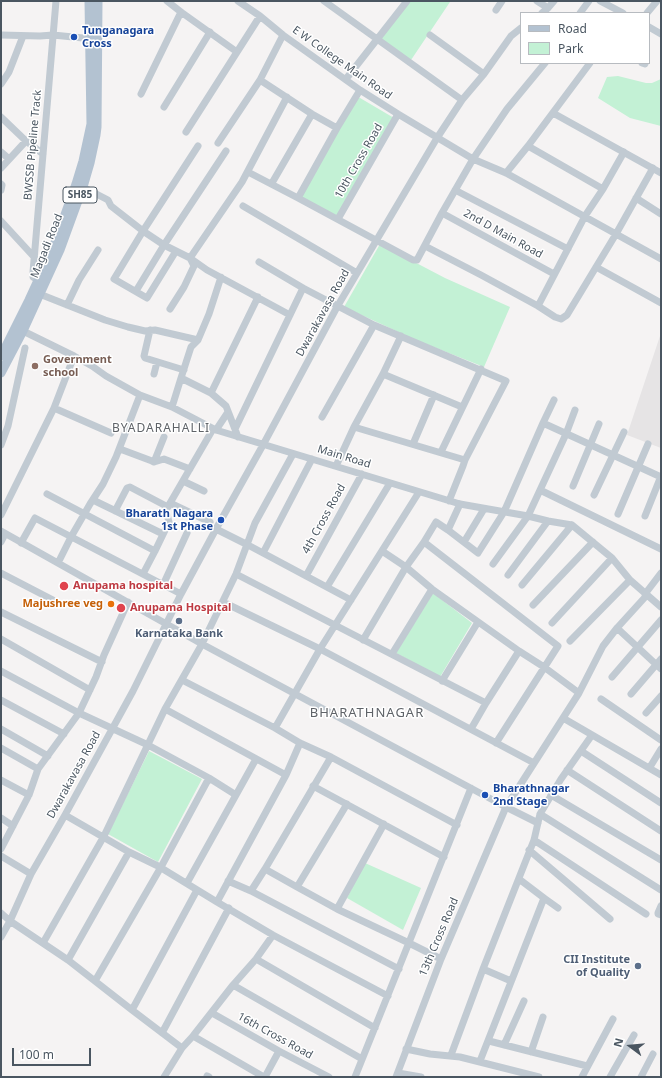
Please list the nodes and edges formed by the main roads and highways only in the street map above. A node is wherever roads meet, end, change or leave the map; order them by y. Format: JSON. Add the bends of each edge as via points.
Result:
{"nodes":[{"id":1,"x":89,"y":1,"type":"edge"},
{"id":2,"x":98,"y":1,"type":"edge"},
{"id":3,"x":94,"y":39,"type":"junction"},
{"id":4,"x":42,"y":282,"type":"junction"},
{"id":5,"x":37,"y":293,"type":"junction"},
{"id":6,"x":1,"y":356,"type":"edge"},
{"id":7,"x":1,"y":373,"type":"edge"}],
"edges":[{"from":1,"to":3,"type":"main road","name":"Magadi Road","number":"SH85"},
{"from":2,"to":3,"type":"main road","name":"Magadi Road","number":"SH85"},
{"from":3,"to":4,"type":"main road","name":"Magadi Road","number":"SH85","via":[[90,124],[83,161]]},
{"from":3,"to":4,"type":"main road","name":"Magadi Road","number":"SH85","via":[[96,135],[83,187],[60,250]]},
{"from":4,"to":5,"type":"main road","name":"Magadi Road","number":"SH85"},
{"from":5,"to":6,"type":"main road","name":"Magadi Road","number":"SH85"},
{"from":5,"to":7,"type":"main road","name":"Magadi Road","number":"SH85","via":[[23,331]]}]}
